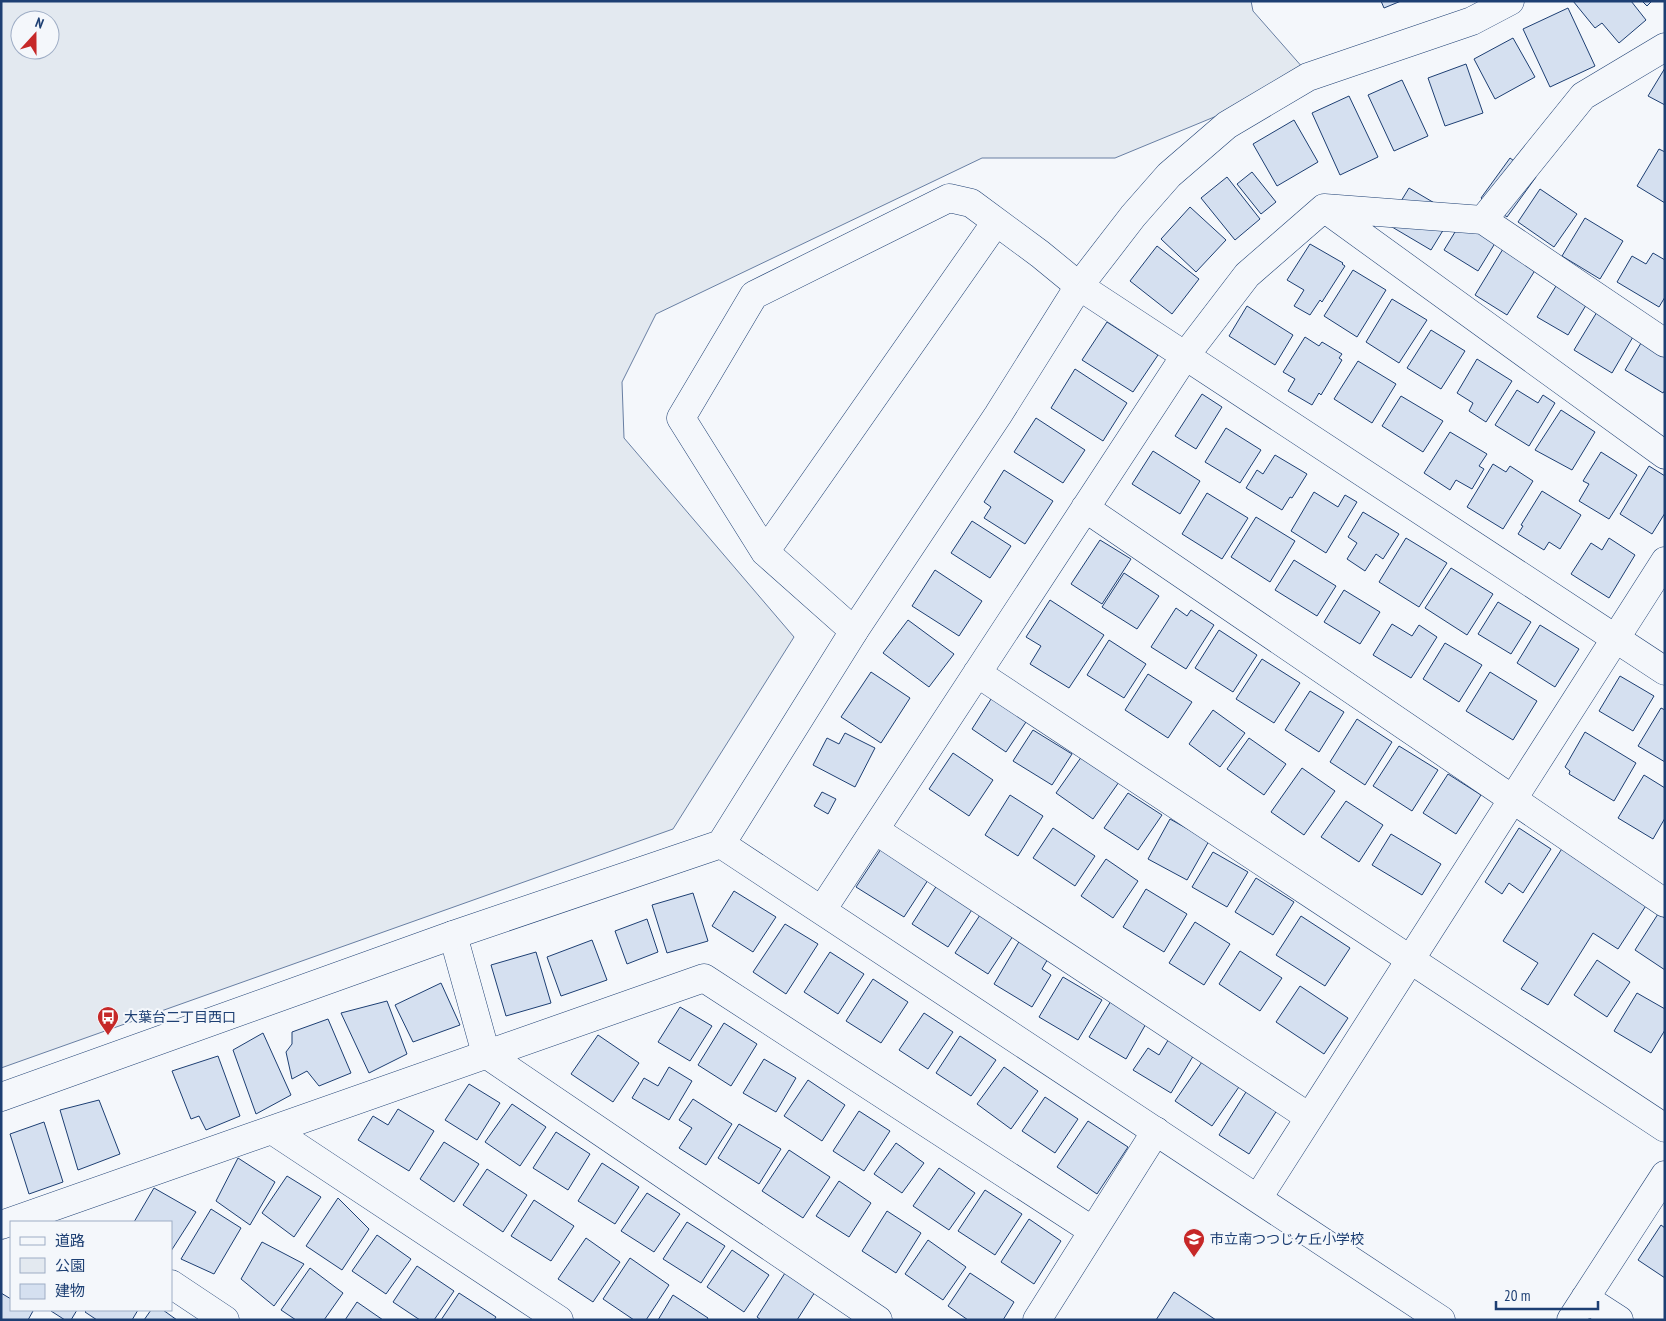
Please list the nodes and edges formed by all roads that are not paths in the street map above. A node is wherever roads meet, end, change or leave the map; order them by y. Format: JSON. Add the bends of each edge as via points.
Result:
{"nodes":[{"id":1,"x":1510,"y":1,"type":"edge"},
{"id":2,"x":1665,"y":47,"type":"edge"},
{"id":3,"x":1324,"y":208,"type":"junction"},
{"id":4,"x":1483,"y":220,"type":"junction"},
{"id":5,"x":996,"y":222,"type":"junction"},
{"id":6,"x":1079,"y":286,"type":"junction"},
{"id":7,"x":1665,"y":343,"type":"edge"},
{"id":8,"x":1185,"y":356,"type":"junction"},
{"id":9,"x":1665,"y":455,"type":"edge"},
{"id":10,"x":1085,"y":508,"type":"junction"},
{"id":11,"x":765,"y":552,"type":"junction"},
{"id":12,"x":1665,"y":561,"type":"edge"},
{"id":13,"x":854,"y":631,"type":"junction"},
{"id":14,"x":1615,"y":639,"type":"junction"},
{"id":15,"x":1665,"y":671,"type":"edge"},
{"id":16,"x":977,"y":672,"type":"junction"},
{"id":17,"x":1512,"y":800,"type":"junction"},
{"id":18,"x":875,"y":830,"type":"junction"},
{"id":19,"x":721,"y":844,"type":"junction"},
{"id":20,"x":1665,"y":903,"type":"edge"},
{"id":21,"x":822,"y":910,"type":"junction"},
{"id":22,"x":454,"y":935,"type":"junction"},
{"id":23,"x":1410,"y":960,"type":"junction"},
{"id":24,"x":486,"y":1054,"type":"junction"},
{"id":25,"x":1,"y":1098,"type":"edge"},
{"id":26,"x":1310,"y":1117,"type":"junction"},
{"id":27,"x":1665,"y":1128,"type":"edge"},
{"id":28,"x":272,"y":1130,"type":"junction"},
{"id":29,"x":1156,"y":1131,"type":"junction"},
{"id":30,"x":1665,"y":1175,"type":"edge"},
{"id":31,"x":1258,"y":1198,"type":"junction"},
{"id":32,"x":56,"y":1206,"type":"junction"},
{"id":33,"x":13,"y":1221,"type":"edge"},
{"id":34,"x":78,"y":1221,"type":"edge"},
{"id":35,"x":1093,"y":1231,"type":"junction"},
{"id":36,"x":172,"y":1285,"type":"edge"},
{"id":37,"x":1578,"y":1309,"type":"edge"},
{"id":38,"x":843,"y":1310,"type":"edge"},
{"id":39,"x":225,"y":1320,"type":"edge"},
{"id":40,"x":559,"y":1320,"type":"edge"},
{"id":41,"x":878,"y":1320,"type":"edge"},
{"id":42,"x":1037,"y":1320,"type":"edge"},
{"id":43,"x":1441,"y":1320,"type":"edge"},
{"id":44,"x":1619,"y":1320,"type":"edge"}],
"edges":[{"from":1,"to":6,"type":"street","via":[[1472,21],[1308,77],[1227,125],[1169,175]]},
{"from":2,"to":4,"type":"street","via":[[1583,96]]},
{"from":3,"to":4,"type":"street"},
{"from":3,"to":8,"type":"street","via":[[1247,275]]},
{"from":3,"to":9,"type":"street"},
{"from":4,"to":7,"type":"street"},
{"from":5,"to":6,"type":"street"},
{"from":5,"to":11,"type":"street"},
{"from":5,"to":11,"type":"street","via":[[971,203],[949,198],[754,295],[681,418]]},
{"from":6,"to":8,"type":"street"},
{"from":6,"to":13,"type":"street","via":[[998,415]]},
{"from":8,"to":10,"type":"street"},
{"from":8,"to":14,"type":"street"},
{"from":10,"to":16,"type":"street"},
{"from":10,"to":17,"type":"street"},
{"from":11,"to":13,"type":"street"},
{"from":12,"to":14,"type":"street"},
{"from":13,"to":19,"type":"street"},
{"from":14,"to":15,"type":"street"},
{"from":14,"to":17,"type":"street"},
{"from":16,"to":18,"type":"street"},
{"from":16,"to":23,"type":"street"},
{"from":17,"to":20,"type":"street"},
{"from":17,"to":23,"type":"street"},
{"from":18,"to":21,"type":"street"},
{"from":18,"to":26,"type":"street"},
{"from":19,"to":21,"type":"street"},
{"from":19,"to":22,"type":"street"},
{"from":21,"to":29,"type":"street"},
{"from":22,"to":24,"type":"street"},
{"from":22,"to":25,"type":"street"},
{"from":23,"to":26,"type":"street"},
{"from":23,"to":27,"type":"street"},
{"from":24,"to":28,"type":"street"},
{"from":24,"to":35,"type":"street","via":[[704,978]]},
{"from":24,"to":38,"type":"street"},
{"from":26,"to":31,"type":"street"},
{"from":28,"to":32,"type":"street"},
{"from":28,"to":40,"type":"street"},
{"from":29,"to":31,"type":"street"},
{"from":29,"to":35,"type":"street"},
{"from":30,"to":37,"type":"street"},
{"from":31,"to":43,"type":"street"},
{"from":32,"to":33,"type":"street"},
{"from":32,"to":34,"type":"street"},
{"from":35,"to":42,"type":"street"},
{"from":36,"to":39,"type":"street"},
{"from":37,"to":44,"type":"street"},
{"from":38,"to":41,"type":"street"}]}
